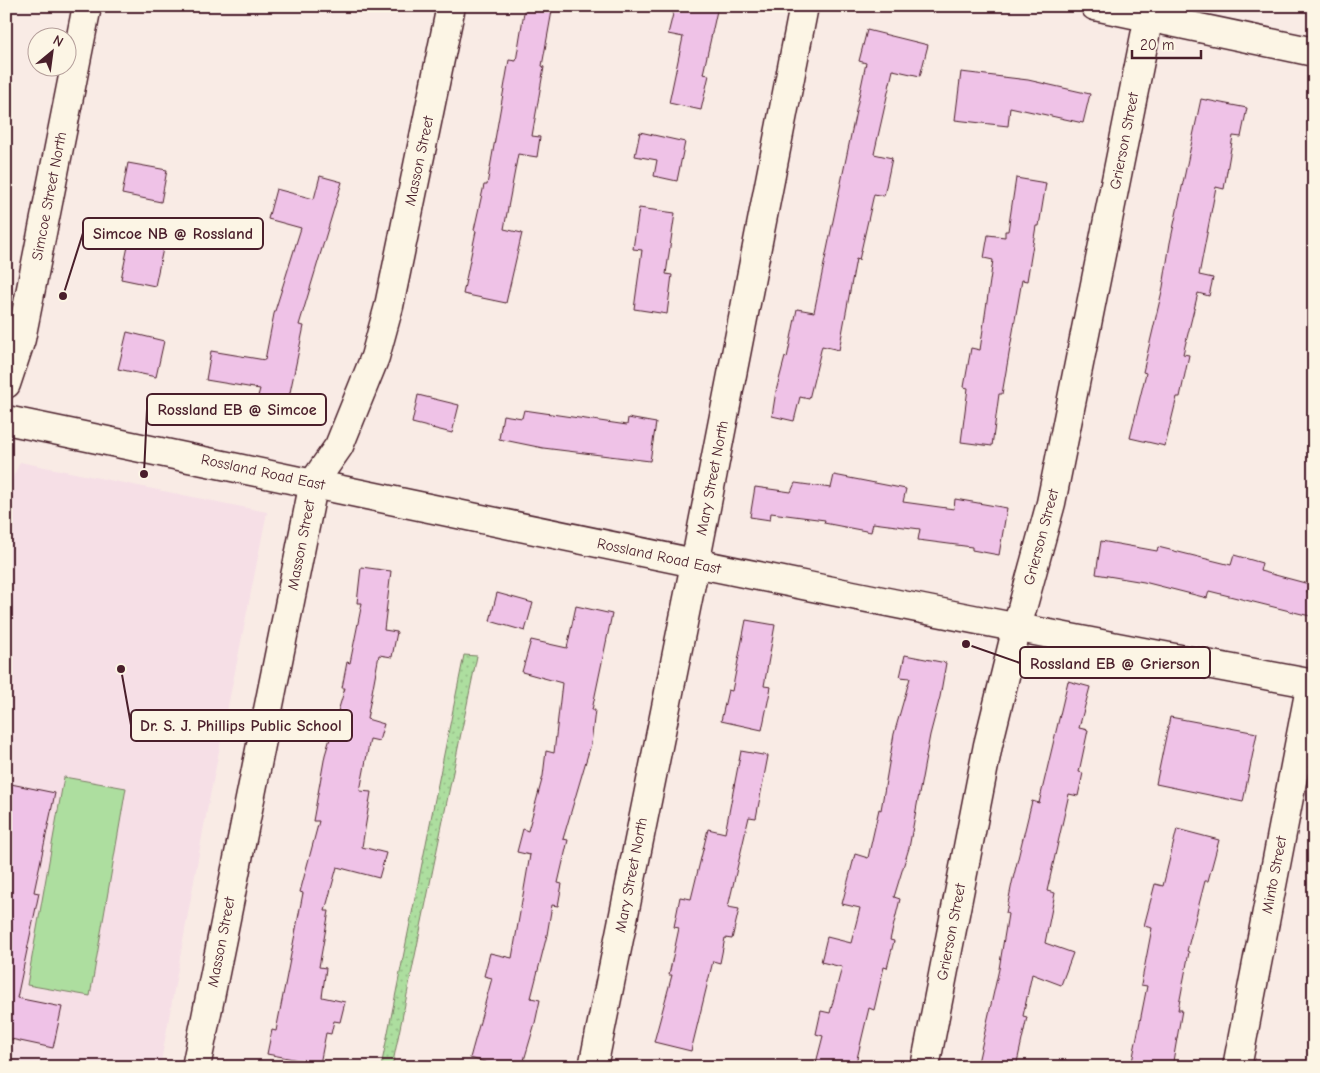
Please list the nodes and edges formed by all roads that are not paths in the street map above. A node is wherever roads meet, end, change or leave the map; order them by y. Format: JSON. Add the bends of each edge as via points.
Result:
{"nodes":[{"id":1,"x":87,"y":6,"type":"edge"},
{"id":2,"x":451,"y":6,"type":"edge"},
{"id":3,"x":804,"y":6,"type":"edge"},
{"id":4,"x":1095,"y":6,"type":"edge"},
{"id":5,"x":1150,"y":12,"type":"edge"},
{"id":6,"x":1314,"y":52,"type":"edge"},
{"id":7,"x":6,"y":384,"type":"edge"},
{"id":8,"x":6,"y":420,"type":"edge"},
{"id":9,"x":314,"y":482,"type":"junction"},
{"id":10,"x":695,"y":564,"type":"junction"},
{"id":11,"x":1017,"y":627,"type":"junction"},
{"id":12,"x":1312,"y":683,"type":"edge"},
{"id":13,"x":196,"y":1067,"type":"edge"},
{"id":14,"x":592,"y":1067,"type":"edge"},
{"id":15,"x":925,"y":1067,"type":"edge"},
{"id":16,"x":1237,"y":1067,"type":"edge"}],
"edges":[{"from":1,"to":7,"type":"street","name":"Simcoe Street North","via":[[21,339]]},
{"from":2,"to":9,"type":"street","name":"Masson Street","via":[[389,306],[375,356],[339,446]]},
{"from":3,"to":10,"type":"street","name":"Mary Street North"},
{"from":4,"to":5,"type":"street"},
{"from":5,"to":6,"type":"street"},
{"from":5,"to":11,"type":"street","name":"Grierson Street","via":[[1051,503]]},
{"from":8,"to":9,"type":"street","name":"Rossland Road East"},
{"from":9,"to":10,"type":"street","name":"Rossland Road East"},
{"from":9,"to":13,"type":"street","name":"Masson Street"},
{"from":10,"to":11,"type":"street","name":"Rossland Road East"},
{"from":10,"to":14,"type":"street","name":"Mary Street North"},
{"from":11,"to":12,"type":"street","name":"Rossland Road East"},
{"from":11,"to":15,"type":"street","name":"Grierson Street","via":[[988,746]]},
{"from":12,"to":16,"type":"street","name":"Minto Street"}]}
